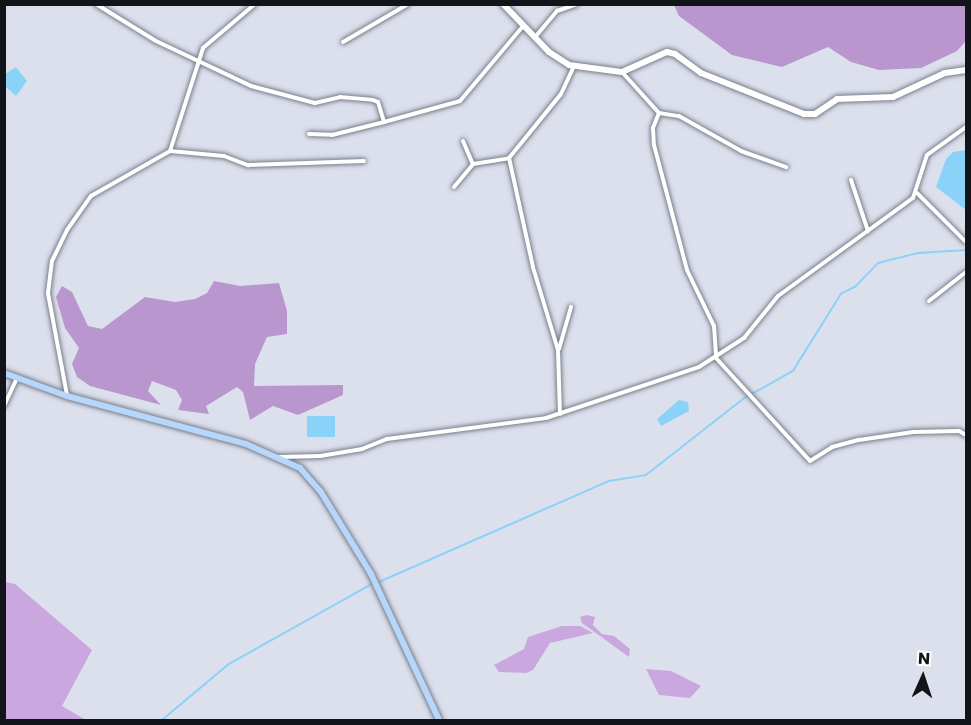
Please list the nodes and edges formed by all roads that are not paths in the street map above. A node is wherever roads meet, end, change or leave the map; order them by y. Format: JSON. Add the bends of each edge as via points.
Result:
{"nodes":[{"id":1,"x":96,"y":4,"type":"edge"},
{"id":2,"x":255,"y":4,"type":"edge"},
{"id":3,"x":408,"y":4,"type":"edge"},
{"id":4,"x":503,"y":4,"type":"edge"},
{"id":5,"x":577,"y":4,"type":"edge"},
{"id":6,"x":525,"y":25,"type":"junction"},
{"id":7,"x":536,"y":36,"type":"junction"},
{"id":8,"x":343,"y":42,"type":"dead end"},
{"id":9,"x":196,"y":60,"type":"junction"},
{"id":10,"x":574,"y":66,"type":"junction"},
{"id":11,"x":966,"y":70,"type":"edge"},
{"id":12,"x":622,"y":72,"type":"junction"},
{"id":13,"x":659,"y":112,"type":"junction"},
{"id":14,"x":384,"y":122,"type":"junction"},
{"id":15,"x":966,"y":127,"type":"edge"},
{"id":16,"x":309,"y":134,"type":"dead end"},
{"id":17,"x":463,"y":141,"type":"dead end"},
{"id":18,"x":170,"y":151,"type":"junction"},
{"id":19,"x":509,"y":158,"type":"junction"},
{"id":20,"x":364,"y":161,"type":"dead end"},
{"id":21,"x":473,"y":164,"type":"junction"},
{"id":22,"x":786,"y":167,"type":"dead end"},
{"id":23,"x":851,"y":180,"type":"dead end"},
{"id":24,"x":454,"y":187,"type":"dead end"},
{"id":25,"x":917,"y":193,"type":"junction"},
{"id":26,"x":868,"y":231,"type":"junction"},
{"id":27,"x":966,"y":242,"type":"edge"},
{"id":28,"x":966,"y":272,"type":"edge"},
{"id":29,"x":929,"y":301,"type":"dead end"},
{"id":30,"x":571,"y":307,"type":"dead end"},
{"id":31,"x":558,"y":350,"type":"junction"},
{"id":32,"x":716,"y":358,"type":"junction"},
{"id":33,"x":4,"y":373,"type":"edge"},
{"id":34,"x":16,"y":378,"type":"junction"},
{"id":35,"x":67,"y":396,"type":"junction"},
{"id":36,"x":4,"y":406,"type":"edge"},
{"id":37,"x":560,"y":414,"type":"junction"},
{"id":38,"x":966,"y":435,"type":"edge"},
{"id":39,"x":280,"y":457,"type":"junction"},
{"id":40,"x":439,"y":720,"type":"edge"}],
"edges":[{"from":1,"to":9,"type":"street","via":[[110,17]]},
{"from":2,"to":9,"type":"street","via":[[212,37]]},
{"from":3,"to":8,"type":"street"},
{"from":4,"to":6,"type":"street"},
{"from":5,"to":7,"type":"street","via":[[557,11]]},
{"from":6,"to":7,"type":"street"},
{"from":6,"to":14,"type":"street","via":[[460,101]]},
{"from":7,"to":10,"type":"street","via":[[549,52]]},
{"from":9,"to":14,"type":"street","via":[[251,86],[302,100],[373,100],[378,102]]},
{"from":9,"to":18,"type":"street"},
{"from":10,"to":12,"type":"street"},
{"from":10,"to":19,"type":"street","via":[[561,94]]},
{"from":11,"to":12,"type":"street","via":[[945,73],[893,97],[837,99],[815,114],[795,112],[710,77],[675,54],[657,56]]},
{"from":12,"to":13,"type":"street"},
{"from":13,"to":22,"type":"street","via":[[679,116],[741,151]]},
{"from":13,"to":32,"type":"street","via":[[653,128],[654,145],[687,270],[714,326]]},
{"from":14,"to":16,"type":"street","via":[[332,135]]},
{"from":15,"to":25,"type":"street","via":[[927,155]]},
{"from":17,"to":21,"type":"street"},
{"from":18,"to":20,"type":"street","via":[[224,156],[248,165]]},
{"from":18,"to":35,"type":"street","via":[[91,196],[79,209],[52,261],[48,293],[65,364]]},
{"from":19,"to":21,"type":"street"},
{"from":19,"to":31,"type":"street","via":[[533,267]]},
{"from":21,"to":24,"type":"street"},
{"from":23,"to":26,"type":"street"},
{"from":25,"to":26,"type":"street"},
{"from":25,"to":27,"type":"street"},
{"from":26,"to":32,"type":"street","via":[[778,296],[744,338]]},
{"from":28,"to":29,"type":"street"},
{"from":30,"to":31,"type":"street"},
{"from":31,"to":37,"type":"street"},
{"from":32,"to":37,"type":"street"},
{"from":32,"to":38,"type":"street","via":[[810,461],[832,447],[859,440],[913,432],[959,431]]},
{"from":33,"to":34,"type":"main road"},
{"from":34,"to":35,"type":"main road"},
{"from":34,"to":36,"type":"street"},
{"from":35,"to":39,"type":"main road"},
{"from":37,"to":39,"type":"street","via":[[387,439],[362,449],[320,456]]},
{"from":39,"to":40,"type":"main road","via":[[307,476],[345,528],[399,628]]}]}
